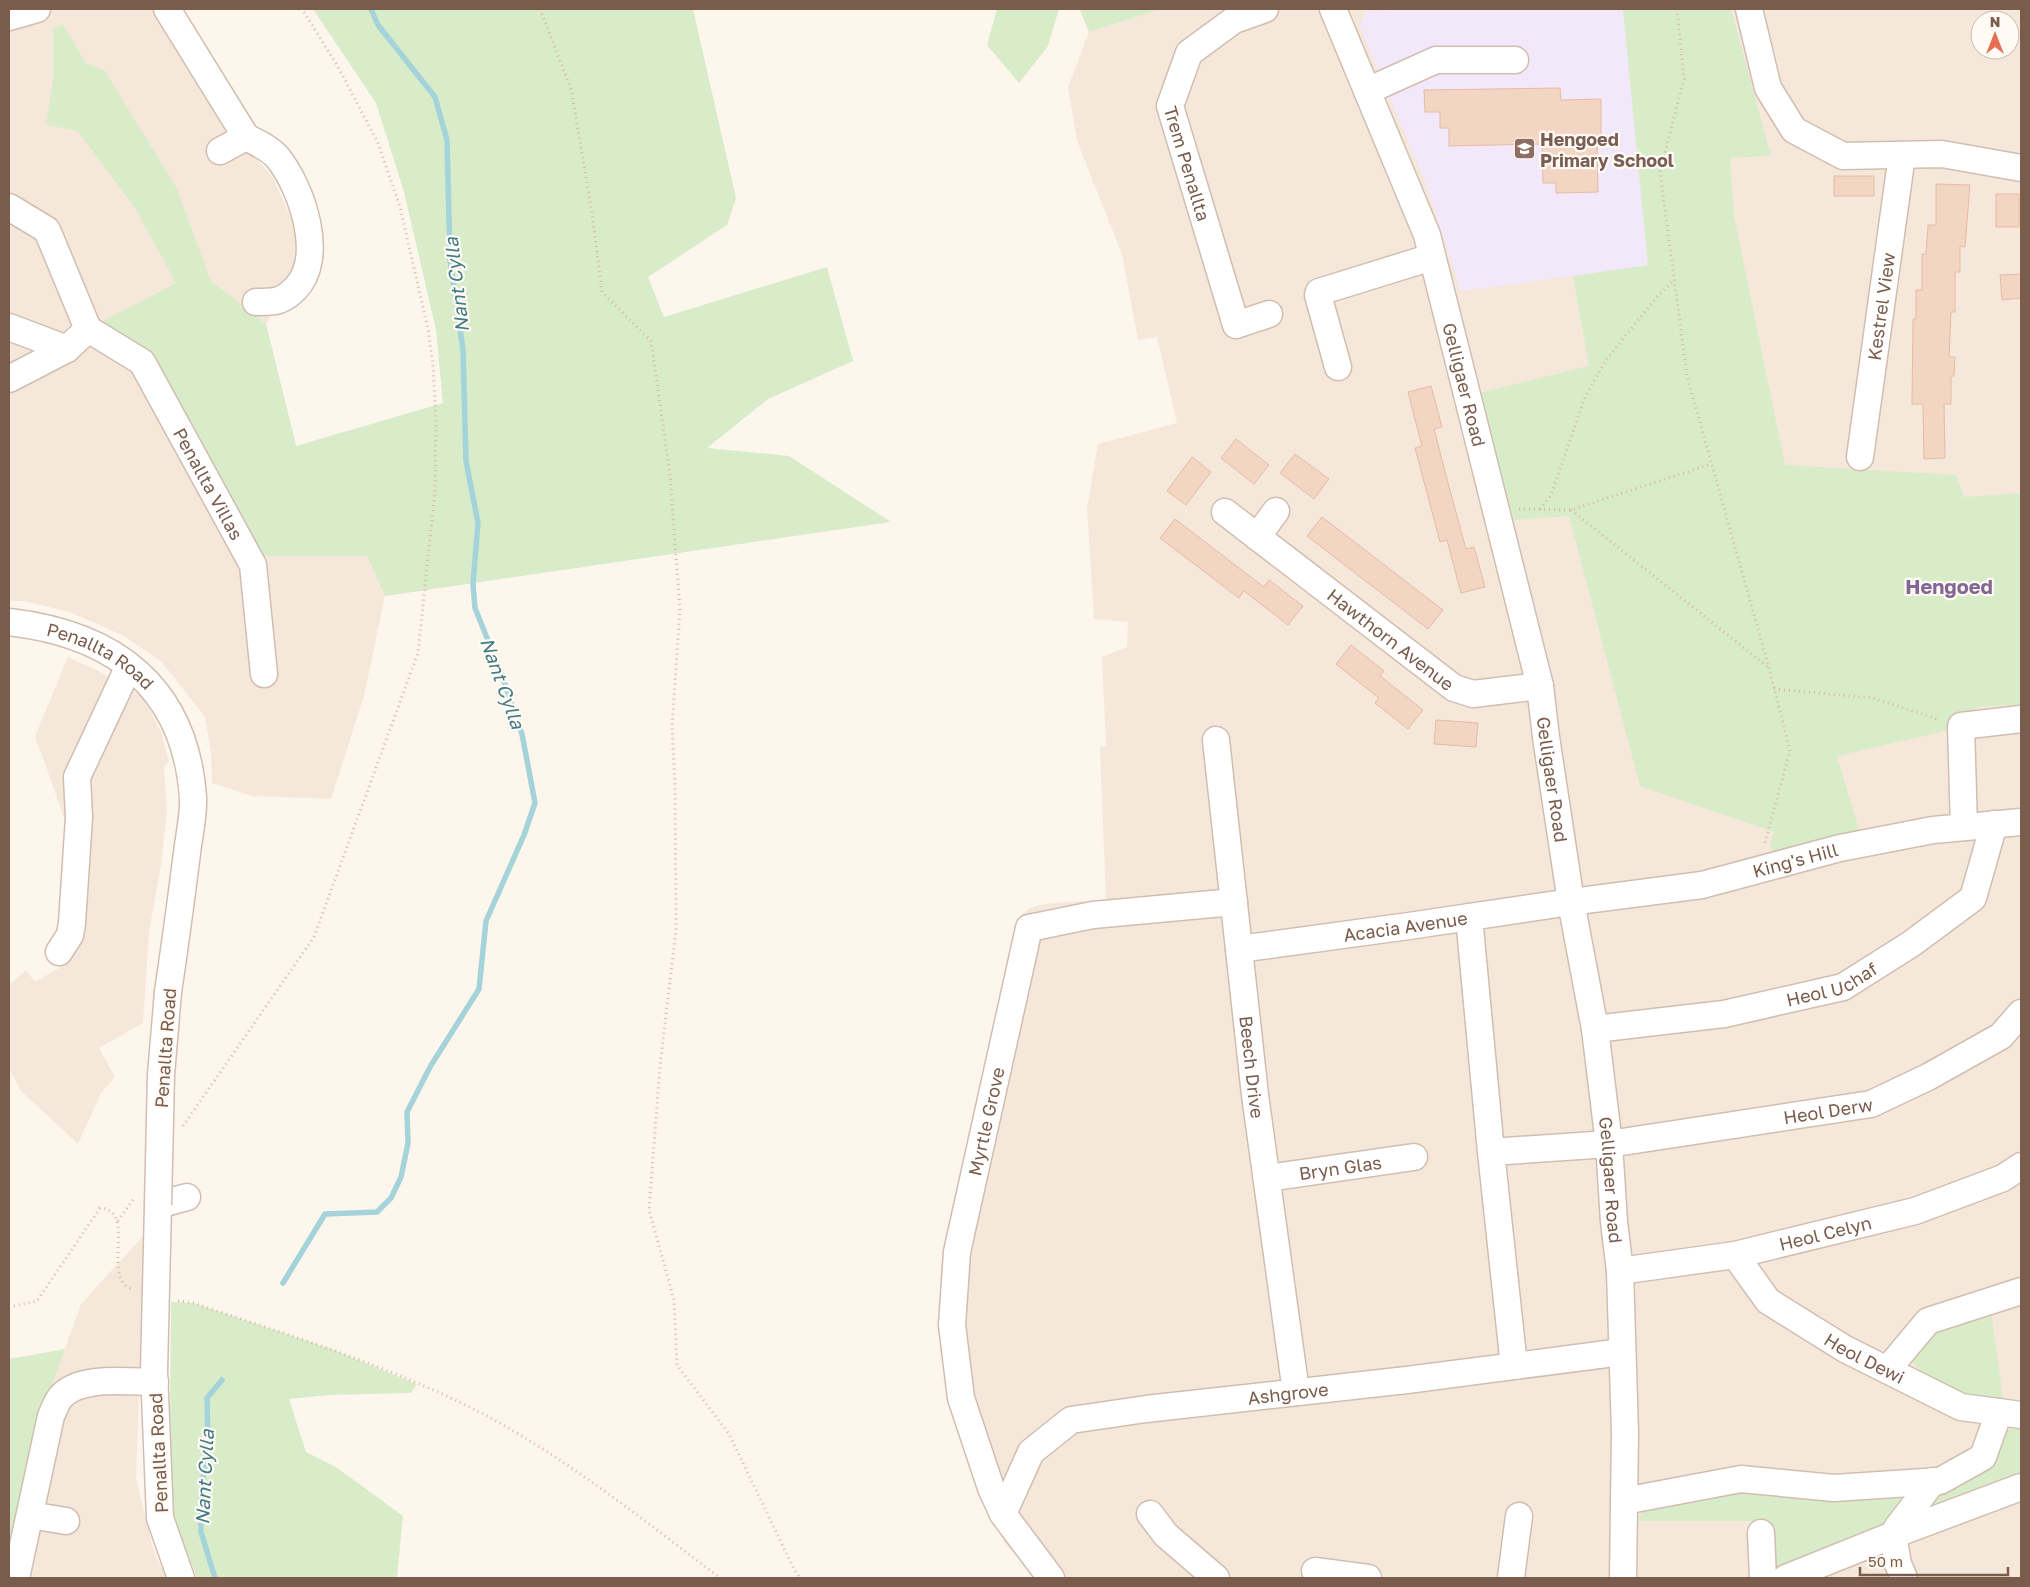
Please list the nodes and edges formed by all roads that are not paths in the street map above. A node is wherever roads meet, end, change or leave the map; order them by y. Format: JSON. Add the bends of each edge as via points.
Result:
{"nodes":[{"id":1,"x":37,"y":9,"type":"edge"},
{"id":2,"x":167,"y":9,"type":"edge"},
{"id":3,"x":1264,"y":9,"type":"edge"},
{"id":4,"x":1333,"y":9,"type":"edge"},
{"id":5,"x":1748,"y":9,"type":"edge"},
{"id":6,"x":9,"y":17,"type":"edge"},
{"id":7,"x":1515,"y":60,"type":"dead end"},
{"id":8,"x":1367,"y":91,"type":"junction"},
{"id":9,"x":246,"y":137,"type":"junction"},
{"id":10,"x":220,"y":151,"type":"dead end"},
{"id":11,"x":1902,"y":155,"type":"junction"},
{"id":12,"x":2021,"y":168,"type":"edge"},
{"id":13,"x":9,"y":207,"type":"edge"},
{"id":14,"x":1432,"y":257,"type":"junction"},
{"id":15,"x":256,"y":302,"type":"dead end"},
{"id":16,"x":1269,"y":314,"type":"dead end"},
{"id":17,"x":9,"y":327,"type":"edge"},
{"id":18,"x":88,"y":329,"type":"junction"},
{"id":19,"x":67,"y":349,"type":"junction"},
{"id":20,"x":1338,"y":367,"type":"dead end"},
{"id":21,"x":9,"y":379,"type":"edge"},
{"id":22,"x":1860,"y":457,"type":"dead end"},
{"id":23,"x":1276,"y":511,"type":"dead end"},
{"id":24,"x":1224,"y":512,"type":"dead end"},
{"id":25,"x":1257,"y":537,"type":"junction"},
{"id":26,"x":9,"y":622,"type":"edge"},
{"id":27,"x":129,"y":666,"type":"junction"},
{"id":28,"x":264,"y":674,"type":"dead end"},
{"id":29,"x":1540,"y":686,"type":"junction"},
{"id":30,"x":2021,"y":719,"type":"edge"},
{"id":31,"x":1216,"y":740,"type":"dead end"},
{"id":32,"x":2021,"y":822,"type":"edge"},
{"id":33,"x":1994,"y":824,"type":"junction"},
{"id":34,"x":1964,"y":827,"type":"junction"},
{"id":35,"x":1234,"y":902,"type":"junction"},
{"id":36,"x":1570,"y":902,"type":"junction"},
{"id":37,"x":1469,"y":917,"type":"junction"},
{"id":38,"x":1239,"y":949,"type":"junction"},
{"id":39,"x":59,"y":952,"type":"dead end"},
{"id":40,"x":2021,"y":1013,"type":"edge"},
{"id":41,"x":1595,"y":1029,"type":"junction"},
{"id":42,"x":1609,"y":1144,"type":"junction"},
{"id":43,"x":1491,"y":1152,"type":"junction"},
{"id":44,"x":1414,"y":1156,"type":"dead end"},
{"id":45,"x":2021,"y":1166,"type":"edge"},
{"id":46,"x":1267,"y":1178,"type":"junction"},
{"id":47,"x":149,"y":1197,"type":"junction"},
{"id":48,"x":187,"y":1197,"type":"dead end"},
{"id":49,"x":1735,"y":1255,"type":"junction"},
{"id":50,"x":1620,"y":1270,"type":"junction"},
{"id":51,"x":2021,"y":1291,"type":"edge"},
{"id":52,"x":1622,"y":1352,"type":"junction"},
{"id":53,"x":1514,"y":1366,"type":"junction"},
{"id":54,"x":1887,"y":1370,"type":"junction"},
{"id":55,"x":154,"y":1382,"type":"junction"},
{"id":56,"x":1296,"y":1392,"type":"junction"},
{"id":57,"x":2010,"y":1413,"type":"edge"},
{"id":58,"x":1933,"y":1481,"type":"junction"},
{"id":59,"x":2021,"y":1487,"type":"edge"},
{"id":60,"x":1624,"y":1501,"type":"junction"},
{"id":61,"x":1003,"y":1514,"type":"junction"},
{"id":62,"x":1150,"y":1514,"type":"dead end"},
{"id":63,"x":30,"y":1515,"type":"junction"},
{"id":64,"x":1520,"y":1516,"type":"dead end"},
{"id":65,"x":66,"y":1521,"type":"dead end"},
{"id":66,"x":1761,"y":1534,"type":"dead end"},
{"id":67,"x":1893,"y":1536,"type":"junction"},
{"id":68,"x":1315,"y":1571,"type":"dead end"},
{"id":69,"x":16,"y":1578,"type":"edge"},
{"id":70,"x":181,"y":1578,"type":"edge"},
{"id":71,"x":1051,"y":1578,"type":"edge"},
{"id":72,"x":1216,"y":1578,"type":"edge"},
{"id":73,"x":1368,"y":1578,"type":"edge"},
{"id":74,"x":1511,"y":1578,"type":"edge"},
{"id":75,"x":1622,"y":1578,"type":"edge"},
{"id":76,"x":1763,"y":1578,"type":"edge"},
{"id":77,"x":1786,"y":1578,"type":"edge"},
{"id":78,"x":1904,"y":1578,"type":"edge"}],
"edges":[{"from":1,"to":6,"type":"street"},
{"from":2,"to":9,"type":"street"},
{"from":3,"to":16,"type":"street","name":"Trem Penallta","via":[[1234,20],[1190,53],[1170,106],[1236,325]]},
{"from":4,"to":8,"type":"street","name":"Gelligaer Road"},
{"from":5,"to":11,"type":"street","via":[[1768,88],[1794,130],[1843,156]]},
{"from":7,"to":8,"type":"street","via":[[1436,60]]},
{"from":8,"to":14,"type":"street","name":"Gelligaer Road","via":[[1427,235]]},
{"from":9,"to":10,"type":"street"},
{"from":9,"to":15,"type":"street","via":[[276,156],[288,172],[303,209],[310,247],[305,274],[294,291],[276,301]]},
{"from":11,"to":12,"type":"street","via":[[1942,154]]},
{"from":11,"to":22,"type":"street","name":"Kestrel View"},
{"from":13,"to":18,"type":"street","via":[[47,230]]},
{"from":14,"to":20,"type":"street","via":[[1318,293]]},
{"from":14,"to":29,"type":"street","name":"Gelligaer Road"},
{"from":17,"to":19,"type":"street"},
{"from":18,"to":19,"type":"street"},
{"from":18,"to":28,"type":"street","name":"Penallta Villas","via":[[142,362],[253,565]]},
{"from":19,"to":21,"type":"street"},
{"from":23,"to":25,"type":"street"},
{"from":24,"to":25,"type":"street","name":"Hawthorn Avenue"},
{"from":25,"to":29,"type":"street","name":"Hawthorn Avenue","via":[[1454,688],[1473,694]]},
{"from":26,"to":27,"type":"street","name":"Penallta Road","via":[[41,626],[76,638],[114,655]]},
{"from":27,"to":39,"type":"street","via":[[77,777],[79,817],[72,923],[70,935]]},
{"from":27,"to":47,"type":"street","name":"Penallta Road","bridge":true,"via":[[154,689],[169,710],[181,736],[193,799],[168,992]]},
{"from":29,"to":36,"type":"street","name":"Gelligaer Road"},
{"from":30,"to":34,"type":"street","via":[[1961,726]]},
{"from":31,"to":35,"type":"street","name":"Beech Drive"},
{"from":32,"to":33,"type":"street","name":"King's Hill"},
{"from":33,"to":34,"type":"street","name":"King's Hill"},
{"from":33,"to":41,"type":"street","name":"Heol Uchaf","via":[[1972,898],[1911,944],[1843,988],[1724,1014]]},
{"from":34,"to":36,"type":"street","name":"King's Hill","via":[[1840,848],[1702,885]]},
{"from":35,"to":38,"type":"street","name":"Beech Drive"},
{"from":35,"to":61,"type":"street","name":"Myrtle Grove","via":[[1093,915],[1029,928],[957,1252],[952,1325],[961,1398]]},
{"from":36,"to":37,"type":"street","name":"Acacia Avenue"},
{"from":36,"to":41,"type":"street","name":"Gelligaer Road"},
{"from":37,"to":38,"type":"street","name":"Acacia Avenue"},
{"from":37,"to":43,"type":"street"},
{"from":38,"to":46,"type":"street","name":"Beech Drive"},
{"from":40,"to":42,"type":"street","name":"Heol Derw","via":[[2001,1036],[1928,1078],[1871,1104]]},
{"from":41,"to":42,"type":"street","name":"Gelligaer Road"},
{"from":42,"to":43,"type":"street","name":"Heol Derw"},
{"from":42,"to":50,"type":"street","name":"Gelligaer Road"},
{"from":43,"to":53,"type":"street"},
{"from":44,"to":46,"type":"street","name":"Bryn Glas"},
{"from":45,"to":49,"type":"street","name":"Heol Celyn","via":[[2003,1178],[1915,1211]]},
{"from":46,"to":56,"type":"street","name":"Beech Drive"},
{"from":47,"to":48,"type":"street"},
{"from":47,"to":55,"type":"street","name":"Penallta Road","via":[[156,1297]]},
{"from":49,"to":50,"type":"street","name":"Heol Celyn"},
{"from":49,"to":54,"type":"street","name":"Heol Dewi","via":[[1768,1301],[1845,1349]]},
{"from":50,"to":52,"type":"street","name":"Gelligaer Road"},
{"from":51,"to":54,"type":"street","via":[[1928,1321]]},
{"from":52,"to":53,"type":"street","name":"Ashgrove"},
{"from":52,"to":60,"type":"street","name":"Gelligaer Road"},
{"from":53,"to":56,"type":"street","name":"Ashgrove"},
{"from":54,"to":57,"type":"street","name":"Heol Dewi","via":[[1961,1407]]},
{"from":55,"to":63,"type":"street","via":[[96,1382],[76,1386],[60,1397],[51,1416]]},
{"from":55,"to":70,"type":"street","name":"Penallta Road","via":[[160,1518]]},
{"from":56,"to":61,"type":"street","name":"Ashgrove","via":[[1071,1420],[1031,1452]]},
{"from":57,"to":58,"type":"street","via":[[1983,1457],[1940,1481]]},
{"from":58,"to":60,"type":"street","via":[[1834,1488],[1742,1479]]},
{"from":58,"to":67,"type":"street"},
{"from":59,"to":67,"type":"street"},
{"from":60,"to":75,"type":"street","name":"Gelligaer Road"},
{"from":61,"to":71,"type":"street"},
{"from":62,"to":72,"type":"street","via":[[1166,1535]]},
{"from":63,"to":65,"type":"street"},
{"from":63,"to":69,"type":"street"},
{"from":64,"to":74,"type":"street"},
{"from":66,"to":76,"type":"street"},
{"from":67,"to":77,"type":"street"},
{"from":67,"to":78,"type":"street"},
{"from":68,"to":73,"type":"street"}]}
